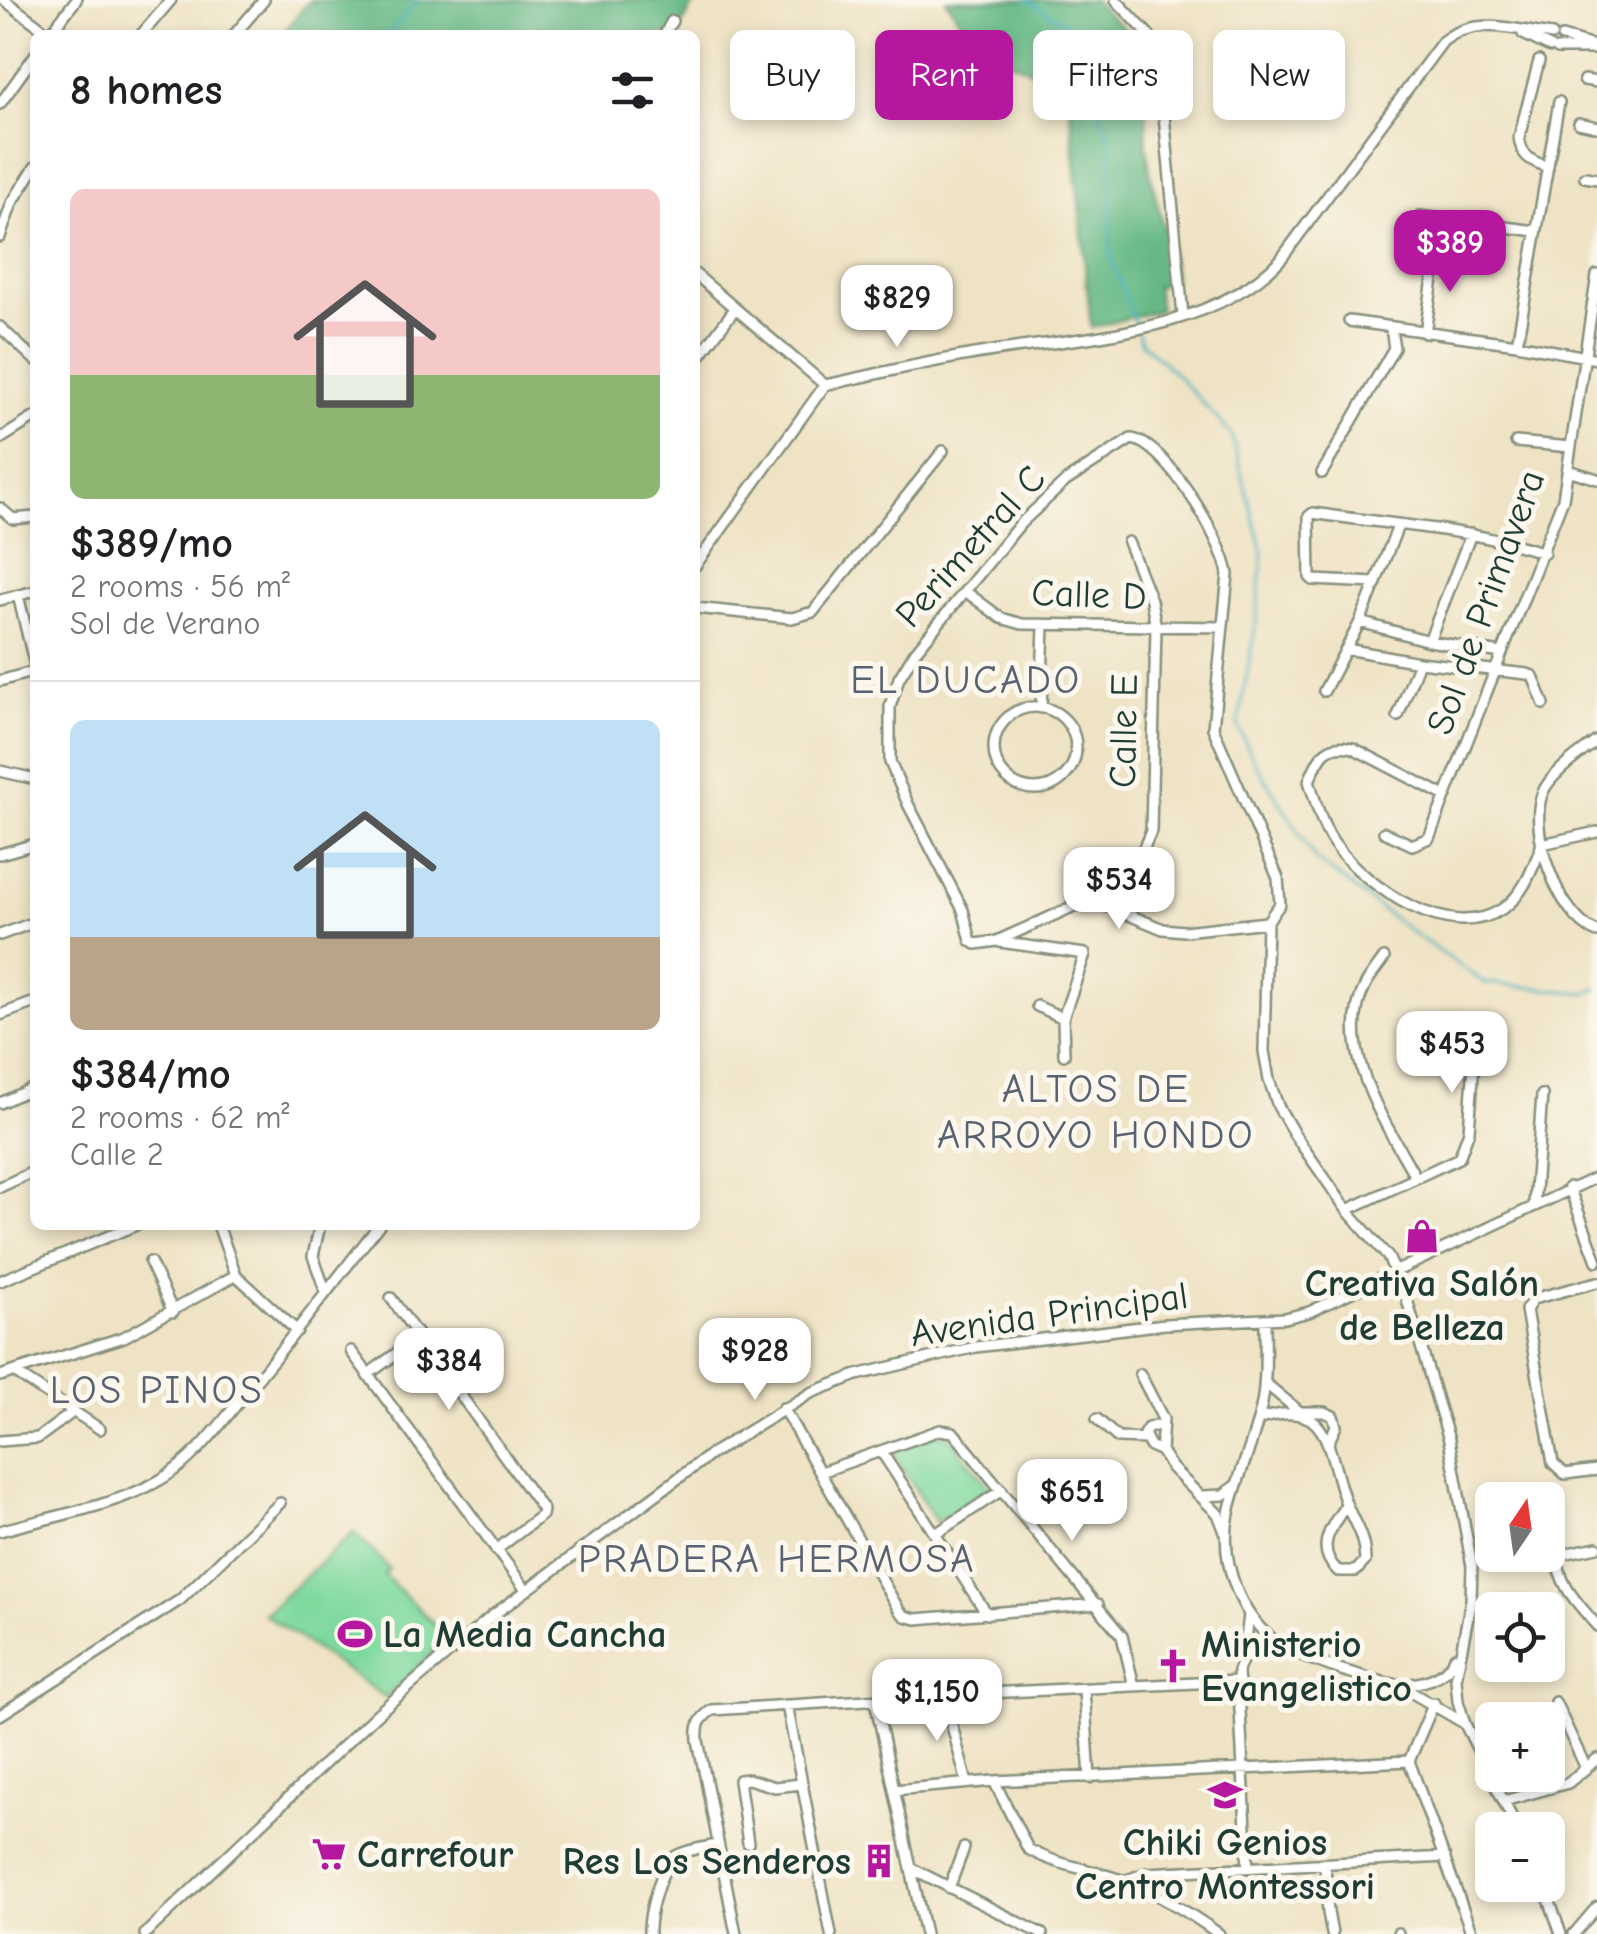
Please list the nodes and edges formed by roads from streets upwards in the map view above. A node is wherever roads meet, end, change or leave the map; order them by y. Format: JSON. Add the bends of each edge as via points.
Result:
{"nodes":[{"id":1,"x":4,"y":0,"type":"edge"},
{"id":2,"x":76,"y":0,"type":"edge"},
{"id":3,"x":171,"y":0,"type":"edge"},
{"id":4,"x":264,"y":0,"type":"edge"},
{"id":5,"x":1116,"y":0,"type":"edge"},
{"id":6,"x":672,"y":21,"type":"dead end"},
{"id":7,"x":43,"y":30,"type":"edge"},
{"id":8,"x":54,"y":30,"type":"edge"},
{"id":9,"x":145,"y":30,"type":"edge"},
{"id":10,"x":238,"y":30,"type":"edge"},
{"id":11,"x":667,"y":30,"type":"edge"},
{"id":12,"x":1516,"y":31,"type":"junction"},
{"id":13,"x":1597,"y":48,"type":"edge"},
{"id":14,"x":1539,"y":61,"type":"dead end"},
{"id":15,"x":30,"y":62,"type":"edge"},
{"id":16,"x":1584,"y":80,"type":"dead end"},
{"id":17,"x":1597,"y":82,"type":"edge"},
{"id":18,"x":1559,"y":102,"type":"dead end"},
{"id":19,"x":0,"y":104,"type":"edge"},
{"id":20,"x":1580,"y":123,"type":"dead end"},
{"id":21,"x":1597,"y":126,"type":"edge"},
{"id":22,"x":1548,"y":167,"type":"junction"},
{"id":23,"x":30,"y":175,"type":"edge"},
{"id":24,"x":1585,"y":177,"type":"dead end"},
{"id":25,"x":1597,"y":180,"type":"edge"},
{"id":26,"x":1420,"y":216,"type":"dead end"},
{"id":27,"x":1536,"y":230,"type":"junction"},
{"id":28,"x":0,"y":236,"type":"edge"},
{"id":29,"x":1435,"y":265,"type":"dead end"},
{"id":30,"x":1597,"y":275,"type":"edge"},
{"id":31,"x":700,"y":279,"type":"edge"},
{"id":32,"x":734,"y":310,"type":"junction"},
{"id":33,"x":1184,"y":316,"type":"junction"},
{"id":34,"x":1349,"y":321,"type":"dead end"},
{"id":35,"x":0,"y":328,"type":"edge"},
{"id":36,"x":1391,"y":328,"type":"junction"},
{"id":37,"x":1425,"y":332,"type":"junction"},
{"id":38,"x":1517,"y":344,"type":"junction"},
{"id":39,"x":30,"y":355,"type":"edge"},
{"id":40,"x":700,"y":355,"type":"edge"},
{"id":41,"x":1583,"y":356,"type":"junction"},
{"id":42,"x":1597,"y":359,"type":"edge"},
{"id":43,"x":825,"y":386,"type":"junction"},
{"id":44,"x":30,"y":420,"type":"edge"},
{"id":45,"x":0,"y":440,"type":"edge"},
{"id":46,"x":1516,"y":442,"type":"dead end"},
{"id":47,"x":1571,"y":447,"type":"junction"},
{"id":48,"x":942,"y":451,"type":"dead end"},
{"id":49,"x":1568,"y":470,"type":"junction"},
{"id":50,"x":1322,"y":473,"type":"dead end"},
{"id":51,"x":1597,"y":479,"type":"edge"},
{"id":52,"x":0,"y":508,"type":"edge"},
{"id":53,"x":30,"y":517,"type":"edge"},
{"id":54,"x":1398,"y":526,"type":"junction"},
{"id":55,"x":1471,"y":534,"type":"junction"},
{"id":56,"x":1128,"y":542,"type":"dead end"},
{"id":57,"x":1544,"y":554,"type":"junction"},
{"id":58,"x":700,"y":559,"type":"edge"},
{"id":59,"x":1376,"y":583,"type":"junction"},
{"id":60,"x":965,"y":591,"type":"junction"},
{"id":61,"x":30,"y":592,"type":"edge"},
{"id":62,"x":18,"y":596,"type":"junction"},
{"id":63,"x":0,"y":600,"type":"edge"},
{"id":64,"x":700,"y":609,"type":"edge"},
{"id":65,"x":1360,"y":622,"type":"junction"},
{"id":66,"x":1044,"y":626,"type":"junction"},
{"id":67,"x":1221,"y":627,"type":"junction"},
{"id":68,"x":1156,"y":628,"type":"junction"},
{"id":69,"x":1429,"y":642,"type":"junction"},
{"id":70,"x":30,"y":647,"type":"edge"},
{"id":71,"x":1346,"y":648,"type":"junction"},
{"id":72,"x":1501,"y":653,"type":"junction"},
{"id":73,"x":1419,"y":662,"type":"junction"},
{"id":74,"x":30,"y":670,"type":"edge"},
{"id":75,"x":1494,"y":671,"type":"junction"},
{"id":76,"x":0,"y":681,"type":"edge"},
{"id":77,"x":1324,"y":692,"type":"dead end"},
{"id":78,"x":1544,"y":704,"type":"dead end"},
{"id":79,"x":1041,"y":708,"type":"junction"},
{"id":80,"x":1398,"y":716,"type":"dead end"},
{"id":81,"x":1597,"y":741,"type":"edge"},
{"id":82,"x":0,"y":771,"type":"edge"},
{"id":83,"x":30,"y":778,"type":"edge"},
{"id":84,"x":1445,"y":796,"type":"junction"},
{"id":85,"x":1384,"y":832,"type":"dead end"},
{"id":86,"x":1597,"y":832,"type":"edge"},
{"id":87,"x":1542,"y":844,"type":"junction"},
{"id":88,"x":30,"y":845,"type":"edge"},
{"id":89,"x":0,"y":854,"type":"edge"},
{"id":90,"x":1090,"y":898,"type":"junction"},
{"id":91,"x":1267,"y":922,"type":"junction"},
{"id":92,"x":30,"y":924,"type":"edge"},
{"id":93,"x":1597,"y":932,"type":"edge"},
{"id":94,"x":0,"y":935,"type":"edge"},
{"id":95,"x":997,"y":941,"type":"junction"},
{"id":96,"x":1384,"y":958,"type":"dead end"},
{"id":97,"x":30,"y":1004,"type":"edge"},
{"id":98,"x":1037,"y":1006,"type":"dead end"},
{"id":99,"x":0,"y":1015,"type":"edge"},
{"id":100,"x":1064,"y":1018,"type":"junction"},
{"id":101,"x":1475,"y":1049,"type":"dead end"},
{"id":102,"x":1064,"y":1055,"type":"dead end"},
{"id":103,"x":30,"y":1089,"type":"edge"},
{"id":104,"x":1542,"y":1094,"type":"dead end"},
{"id":105,"x":0,"y":1103,"type":"edge"},
{"id":106,"x":30,"y":1174,"type":"edge"},
{"id":107,"x":1597,"y":1176,"type":"edge"},
{"id":108,"x":1416,"y":1178,"type":"junction"},
{"id":109,"x":0,"y":1187,"type":"edge"},
{"id":110,"x":1570,"y":1187,"type":"junction"},
{"id":111,"x":1534,"y":1204,"type":"junction"},
{"id":112,"x":1347,"y":1210,"type":"junction"},
{"id":113,"x":124,"y":1230,"type":"edge"},
{"id":114,"x":220,"y":1230,"type":"edge"},
{"id":115,"x":319,"y":1230,"type":"edge"},
{"id":116,"x":375,"y":1230,"type":"edge"},
{"id":117,"x":1597,"y":1261,"type":"edge"},
{"id":118,"x":150,"y":1262,"type":"dead end"},
{"id":119,"x":1396,"y":1271,"type":"junction"},
{"id":120,"x":236,"y":1275,"type":"junction"},
{"id":121,"x":0,"y":1281,"type":"edge"},
{"id":122,"x":1597,"y":1282,"type":"edge"},
{"id":123,"x":326,"y":1293,"type":"junction"},
{"id":124,"x":391,"y":1298,"type":"dead end"},
{"id":125,"x":173,"y":1312,"type":"junction"},
{"id":126,"x":1265,"y":1320,"type":"junction"},
{"id":127,"x":296,"y":1331,"type":"junction"},
{"id":128,"x":419,"y":1337,"type":"junction"},
{"id":129,"x":350,"y":1352,"type":"dead end"},
{"id":130,"x":14,"y":1372,"type":"junction"},
{"id":131,"x":1140,"y":1374,"type":"dead end"},
{"id":132,"x":367,"y":1375,"type":"junction"},
{"id":133,"x":0,"y":1376,"type":"edge"},
{"id":134,"x":1265,"y":1383,"type":"junction"},
{"id":135,"x":783,"y":1408,"type":"junction"},
{"id":136,"x":74,"y":1412,"type":"junction"},
{"id":137,"x":1300,"y":1412,"type":"junction"},
{"id":138,"x":1096,"y":1419,"type":"dead end"},
{"id":139,"x":1258,"y":1420,"type":"junction"},
{"id":140,"x":1162,"y":1424,"type":"junction"},
{"id":141,"x":100,"y":1429,"type":"dead end"},
{"id":142,"x":1146,"y":1439,"type":"junction"},
{"id":143,"x":0,"y":1441,"type":"edge"},
{"id":144,"x":1328,"y":1442,"type":"junction"},
{"id":145,"x":881,"y":1451,"type":"junction"},
{"id":146,"x":1161,"y":1451,"type":"junction"},
{"id":147,"x":1597,"y":1470,"type":"edge"},
{"id":148,"x":822,"y":1472,"type":"junction"},
{"id":149,"x":1238,"y":1483,"type":"junction"},
{"id":150,"x":1002,"y":1490,"type":"junction"},
{"id":151,"x":1202,"y":1496,"type":"junction"},
{"id":152,"x":280,"y":1503,"type":"dead end"},
{"id":153,"x":1346,"y":1505,"type":"junction"},
{"id":154,"x":1332,"y":1524,"type":"junction"},
{"id":155,"x":1358,"y":1525,"type":"junction"},
{"id":156,"x":0,"y":1531,"type":"edge"},
{"id":157,"x":937,"y":1533,"type":"junction"},
{"id":158,"x":1226,"y":1535,"type":"junction"},
{"id":159,"x":1597,"y":1547,"type":"edge"},
{"id":160,"x":496,"y":1550,"type":"junction"},
{"id":161,"x":526,"y":1590,"type":"junction"},
{"id":162,"x":1098,"y":1604,"type":"junction"},
{"id":163,"x":986,"y":1614,"type":"junction"},
{"id":164,"x":1249,"y":1615,"type":"junction"},
{"id":165,"x":1597,"y":1626,"type":"edge"},
{"id":166,"x":1280,"y":1644,"type":"junction"},
{"id":167,"x":1461,"y":1646,"type":"junction"},
{"id":168,"x":1244,"y":1655,"type":"junction"},
{"id":169,"x":1239,"y":1681,"type":"junction"},
{"id":170,"x":1134,"y":1686,"type":"junction"},
{"id":171,"x":1402,"y":1687,"type":"junction"},
{"id":172,"x":1084,"y":1688,"type":"junction"},
{"id":173,"x":944,"y":1694,"type":"junction"},
{"id":174,"x":875,"y":1700,"type":"junction"},
{"id":175,"x":1434,"y":1703,"type":"junction"},
{"id":176,"x":787,"y":1705,"type":"junction"},
{"id":177,"x":0,"y":1715,"type":"edge"},
{"id":178,"x":1465,"y":1724,"type":"junction"},
{"id":179,"x":1565,"y":1725,"type":"edge"},
{"id":180,"x":1597,"y":1759,"type":"edge"},
{"id":181,"x":1408,"y":1761,"type":"junction"},
{"id":182,"x":1585,"y":1766,"type":"junction"},
{"id":183,"x":1244,"y":1770,"type":"junction"},
{"id":184,"x":1090,"y":1778,"type":"junction"},
{"id":185,"x":994,"y":1781,"type":"junction"},
{"id":186,"x":967,"y":1783,"type":"junction"},
{"id":187,"x":801,"y":1784,"type":"junction"},
{"id":188,"x":894,"y":1790,"type":"junction"},
{"id":189,"x":1504,"y":1801,"type":"junction"},
{"id":190,"x":1509,"y":1812,"type":"edge"},
{"id":191,"x":748,"y":1843,"type":"dead end"},
{"id":192,"x":716,"y":1845,"type":"junction"},
{"id":193,"x":964,"y":1848,"type":"dead end"},
{"id":194,"x":1445,"y":1857,"type":"junction"},
{"id":195,"x":1326,"y":1865,"type":"junction"},
{"id":196,"x":910,"y":1868,"type":"junction"},
{"id":197,"x":1248,"y":1868,"type":"junction"},
{"id":198,"x":1162,"y":1872,"type":"junction"},
{"id":199,"x":1124,"y":1880,"type":"junction"},
{"id":200,"x":949,"y":1888,"type":"junction"},
{"id":201,"x":1162,"y":1898,"type":"junction"},
{"id":202,"x":1550,"y":1902,"type":"edge"},
{"id":203,"x":1597,"y":1907,"type":"edge"},
{"id":204,"x":145,"y":1934,"type":"edge"},
{"id":205,"x":649,"y":1934,"type":"edge"},
{"id":206,"x":736,"y":1934,"type":"edge"},
{"id":207,"x":831,"y":1934,"type":"edge"},
{"id":208,"x":925,"y":1934,"type":"edge"},
{"id":209,"x":1042,"y":1934,"type":"edge"},
{"id":210,"x":1219,"y":1934,"type":"edge"},
{"id":211,"x":1332,"y":1934,"type":"edge"},
{"id":212,"x":1472,"y":1934,"type":"edge"},
{"id":213,"x":1561,"y":1934,"type":"edge"},
{"id":214,"x":1574,"y":1934,"type":"edge"}],
"edges":[{"from":1,"to":7,"type":"street"},
{"from":2,"to":8,"type":"street"},
{"from":3,"to":9,"type":"street"},
{"from":4,"to":10,"type":"street"},
{"from":5,"to":33,"type":"street","via":[[1149,35],[1159,62]]},
{"from":6,"to":11,"type":"street"},
{"from":12,"to":13,"type":"street"},
{"from":12,"to":13,"type":"street","via":[[1554,48]]},
{"from":12,"to":33,"type":"street","via":[[1471,26],[1444,41],[1272,270],[1242,293]]},
{"from":14,"to":22,"type":"street","via":[[1520,150]]},
{"from":15,"to":19,"type":"street"},
{"from":16,"to":17,"type":"street"},
{"from":18,"to":22,"type":"street"},
{"from":20,"to":21,"type":"street"},
{"from":22,"to":27,"type":"street"},
{"from":23,"to":28,"type":"street"},
{"from":24,"to":25,"type":"street"},
{"from":26,"to":27,"type":"street"},
{"from":27,"to":38,"type":"street"},
{"from":29,"to":37,"type":"street"},
{"from":30,"to":41,"type":"street","name":"Sol de Primavera"},
{"from":31,"to":32,"type":"street"},
{"from":32,"to":40,"type":"street"},
{"from":32,"to":43,"type":"street"},
{"from":33,"to":43,"type":"street"},
{"from":34,"to":36,"type":"street"},
{"from":35,"to":39,"type":"street"},
{"from":36,"to":37,"type":"street"},
{"from":36,"to":50,"type":"street","via":[[1394,348]]},
{"from":37,"to":38,"type":"street"},
{"from":38,"to":41,"type":"street"},
{"from":41,"to":42,"type":"street"},
{"from":41,"to":47,"type":"street","name":"Sol de Primavera"},
{"from":43,"to":58,"type":"street"},
{"from":44,"to":45,"type":"street"},
{"from":46,"to":47,"type":"street"},
{"from":47,"to":49,"type":"street","name":"Sol de Primavera"},
{"from":48,"to":64,"type":"street","via":[[813,612],[792,618]]},
{"from":49,"to":51,"type":"street"},
{"from":49,"to":57,"type":"street","name":"Sol de Primavera"},
{"from":52,"to":53,"type":"street","via":[[13,519]]},
{"from":54,"to":55,"type":"street"},
{"from":54,"to":59,"type":"street"},
{"from":54,"to":59,"type":"street","via":[[1312,514],[1308,520],[1310,577]]},
{"from":55,"to":57,"type":"street"},
{"from":55,"to":69,"type":"street"},
{"from":56,"to":68,"type":"street","name":"Calle E"},
{"from":57,"to":72,"type":"street","name":"Sol de Primavera"},
{"from":59,"to":65,"type":"street"},
{"from":60,"to":66,"type":"street","name":"Calle D","via":[[1001,618]]},
{"from":60,"to":67,"type":"street","name":"Perimetral C","via":[[1066,481],[1137,439],[1202,508],[1214,530],[1228,574]]},
{"from":60,"to":95,"type":"street","name":"Perimetral C","via":[[899,678],[890,707],[890,762],[963,910],[971,940]]},
{"from":61,"to":62,"type":"street"},
{"from":62,"to":63,"type":"street"},
{"from":62,"to":70,"type":"street"},
{"from":65,"to":69,"type":"street"},
{"from":65,"to":71,"type":"street"},
{"from":66,"to":68,"type":"street","name":"Calle D"},
{"from":66,"to":79,"type":"street"},
{"from":67,"to":68,"type":"street","name":"Calle D"},
{"from":67,"to":91,"type":"street","via":[[1213,728],[1278,878],[1280,904]]},
{"from":68,"to":90,"type":"street","name":"Calle E","via":[[1151,831],[1130,868]]},
{"from":69,"to":72,"type":"street"},
{"from":71,"to":73,"type":"street"},
{"from":71,"to":77,"type":"street"},
{"from":72,"to":75,"type":"street","name":"Sol de Primavera"},
{"from":73,"to":75,"type":"street"},
{"from":73,"to":80,"type":"street"},
{"from":74,"to":76,"type":"street"},
{"from":75,"to":78,"type":"street","via":[[1530,674]]},
{"from":75,"to":84,"type":"street","name":"Sol de Primavera"},
{"from":79,"to":79,"type":"street","via":[[1071,728],[1074,763],[1048,788],[1024,788],[997,764],[995,740],[1007,718]]},
{"from":81,"to":87,"type":"street","via":[[1544,789]]},
{"from":82,"to":83,"type":"street"},
{"from":84,"to":85,"type":"street","name":"Sol de Primavera","via":[[1429,838],[1412,845]]},
{"from":84,"to":87,"type":"street","via":[[1353,748],[1330,747],[1309,781],[1332,841],[1358,873],[1423,912],[1458,919],[1504,908],[1527,881]]},
{"from":86,"to":87,"type":"street"},
{"from":87,"to":93,"type":"street","via":[[1558,895]]},
{"from":88,"to":89,"type":"street"},
{"from":90,"to":91,"type":"street","via":[[1163,929]]},
{"from":90,"to":95,"type":"street","name":"Calle E"},
{"from":91,"to":112,"type":"street","via":[[1269,1080],[1294,1134]]},
{"from":92,"to":94,"type":"street"},
{"from":95,"to":100,"type":"street","via":[[1086,954]]},
{"from":96,"to":108,"type":"street","via":[[1364,987],[1355,1028],[1363,1080]]},
{"from":97,"to":99,"type":"street"},
{"from":98,"to":100,"type":"street"},
{"from":100,"to":102,"type":"street"},
{"from":101,"to":108,"type":"street","via":[[1464,1150],[1452,1164]]},
{"from":103,"to":105,"type":"street"},
{"from":104,"to":111,"type":"street"},
{"from":106,"to":109,"type":"street"},
{"from":107,"to":110,"type":"street","name":"Avenida Principal"},
{"from":108,"to":112,"type":"street"},
{"from":110,"to":111,"type":"street","name":"Avenida Principal"},
{"from":110,"to":117,"type":"street"},
{"from":111,"to":119,"type":"street","name":"Avenida Principal"},
{"from":112,"to":119,"type":"street"},
{"from":113,"to":121,"type":"street"},
{"from":114,"to":120,"type":"street"},
{"from":115,"to":123,"type":"street","via":[[313,1256]]},
{"from":116,"to":123,"type":"street"},
{"from":118,"to":125,"type":"street"},
{"from":119,"to":126,"type":"street","name":"Avenida Principal","via":[[1309,1312]]},
{"from":119,"to":167,"type":"street","via":[[1449,1440],[1468,1538],[1470,1600]]},
{"from":120,"to":125,"type":"street"},
{"from":120,"to":127,"type":"street"},
{"from":122,"to":147,"type":"street","via":[[1533,1299],[1526,1310],[1553,1463],[1565,1474]]},
{"from":123,"to":127,"type":"street"},
{"from":124,"to":128,"type":"street"},
{"from":125,"to":130,"type":"street","via":[[124,1337]]},
{"from":126,"to":134,"type":"street"},
{"from":126,"to":135,"type":"street","name":"Avenida Principal","via":[[1164,1324],[976,1347],[857,1376]]},
{"from":127,"to":156,"type":"street","via":[[209,1438],[158,1481]]},
{"from":128,"to":132,"type":"street"},
{"from":128,"to":160,"type":"street","via":[[542,1513]]},
{"from":129,"to":132,"type":"street"},
{"from":130,"to":133,"type":"street"},
{"from":130,"to":136,"type":"street"},
{"from":131,"to":140,"type":"street"},
{"from":132,"to":160,"type":"street"},
{"from":134,"to":137,"type":"street"},
{"from":134,"to":139,"type":"street"},
{"from":135,"to":148,"type":"street"},
{"from":135,"to":161,"type":"street","name":"Avenida Principal"},
{"from":136,"to":141,"type":"street"},
{"from":136,"to":143,"type":"street","via":[[38,1438]]},
{"from":137,"to":139,"type":"street"},
{"from":137,"to":144,"type":"street","via":[[1322,1428]]},
{"from":137,"to":144,"type":"street","via":[[1333,1416]]},
{"from":138,"to":142,"type":"street","via":[[1118,1438]]},
{"from":139,"to":149,"type":"street"},
{"from":140,"to":142,"type":"street","via":[[1148,1428]]},
{"from":140,"to":146,"type":"street"},
{"from":142,"to":146,"type":"street"},
{"from":144,"to":153,"type":"street"},
{"from":145,"to":148,"type":"street"},
{"from":145,"to":150,"type":"street","via":[[948,1430]]},
{"from":145,"to":157,"type":"street"},
{"from":146,"to":151,"type":"street"},
{"from":148,"to":163,"type":"street","via":[[898,1610],[916,1618]]},
{"from":149,"to":151,"type":"street","via":[[1223,1495]]},
{"from":149,"to":158,"type":"street"},
{"from":150,"to":157,"type":"street"},
{"from":150,"to":162,"type":"street"},
{"from":151,"to":158,"type":"street"},
{"from":152,"to":177,"type":"street","via":[[180,1600]]},
{"from":153,"to":154,"type":"street"},
{"from":153,"to":155,"type":"street"},
{"from":154,"to":155,"type":"street"},
{"from":154,"to":155,"type":"street","via":[[1324,1551],[1338,1571],[1356,1571],[1365,1560]]},
{"from":157,"to":163,"type":"street"},
{"from":158,"to":164,"type":"street","via":[[1228,1562]]},
{"from":159,"to":165,"type":"street","via":[[1558,1555],[1566,1588]]},
{"from":160,"to":161,"type":"street"},
{"from":161,"to":204,"type":"street","name":"Avenida Principal","via":[[377,1714]]},
{"from":162,"to":163,"type":"street"},
{"from":162,"to":170,"type":"street","via":[[1122,1636]]},
{"from":164,"to":166,"type":"street"},
{"from":164,"to":168,"type":"street"},
{"from":166,"to":168,"type":"street"},
{"from":166,"to":171,"type":"street"},
{"from":167,"to":171,"type":"street","via":[[1451,1667]]},
{"from":167,"to":178,"type":"street","via":[[1456,1679]]},
{"from":168,"to":169,"type":"street"},
{"from":169,"to":170,"type":"street"},
{"from":169,"to":183,"type":"street"},
{"from":170,"to":172,"type":"street"},
{"from":171,"to":175,"type":"street"},
{"from":172,"to":173,"type":"street"},
{"from":172,"to":184,"type":"street"},
{"from":173,"to":174,"type":"street"},
{"from":173,"to":186,"type":"street"},
{"from":174,"to":176,"type":"street"},
{"from":174,"to":188,"type":"street"},
{"from":175,"to":178,"type":"street"},
{"from":175,"to":181,"type":"street"},
{"from":176,"to":187,"type":"street"},
{"from":176,"to":192,"type":"street","via":[[702,1716],[698,1740]]},
{"from":178,"to":189,"type":"street"},
{"from":179,"to":182,"type":"street"},
{"from":180,"to":182,"type":"street"},
{"from":181,"to":183,"type":"street"},
{"from":181,"to":194,"type":"street"},
{"from":182,"to":189,"type":"street","via":[[1568,1783]]},
{"from":183,"to":184,"type":"street"},
{"from":183,"to":197,"type":"street"},
{"from":184,"to":185,"type":"street"},
{"from":185,"to":186,"type":"street"},
{"from":185,"to":199,"type":"street","via":[[1028,1849]]},
{"from":186,"to":188,"type":"street"},
{"from":187,"to":191,"type":"street","via":[[775,1788],[738,1780]]},
{"from":187,"to":207,"type":"street"},
{"from":188,"to":196,"type":"street"},
{"from":189,"to":190,"type":"street"},
{"from":192,"to":205,"type":"street","via":[[668,1864]]},
{"from":192,"to":206,"type":"street"},
{"from":193,"to":200,"type":"street"},
{"from":194,"to":195,"type":"street"},
{"from":194,"to":212,"type":"street"},
{"from":195,"to":197,"type":"street"},
{"from":195,"to":211,"type":"street"},
{"from":196,"to":200,"type":"street"},
{"from":196,"to":208,"type":"street"},
{"from":197,"to":198,"type":"street"},
{"from":198,"to":199,"type":"street"},
{"from":198,"to":201,"type":"street"},
{"from":199,"to":201,"type":"street"},
{"from":200,"to":209,"type":"street"},
{"from":201,"to":210,"type":"street"},
{"from":202,"to":213,"type":"street"},
{"from":203,"to":214,"type":"street"}]}
